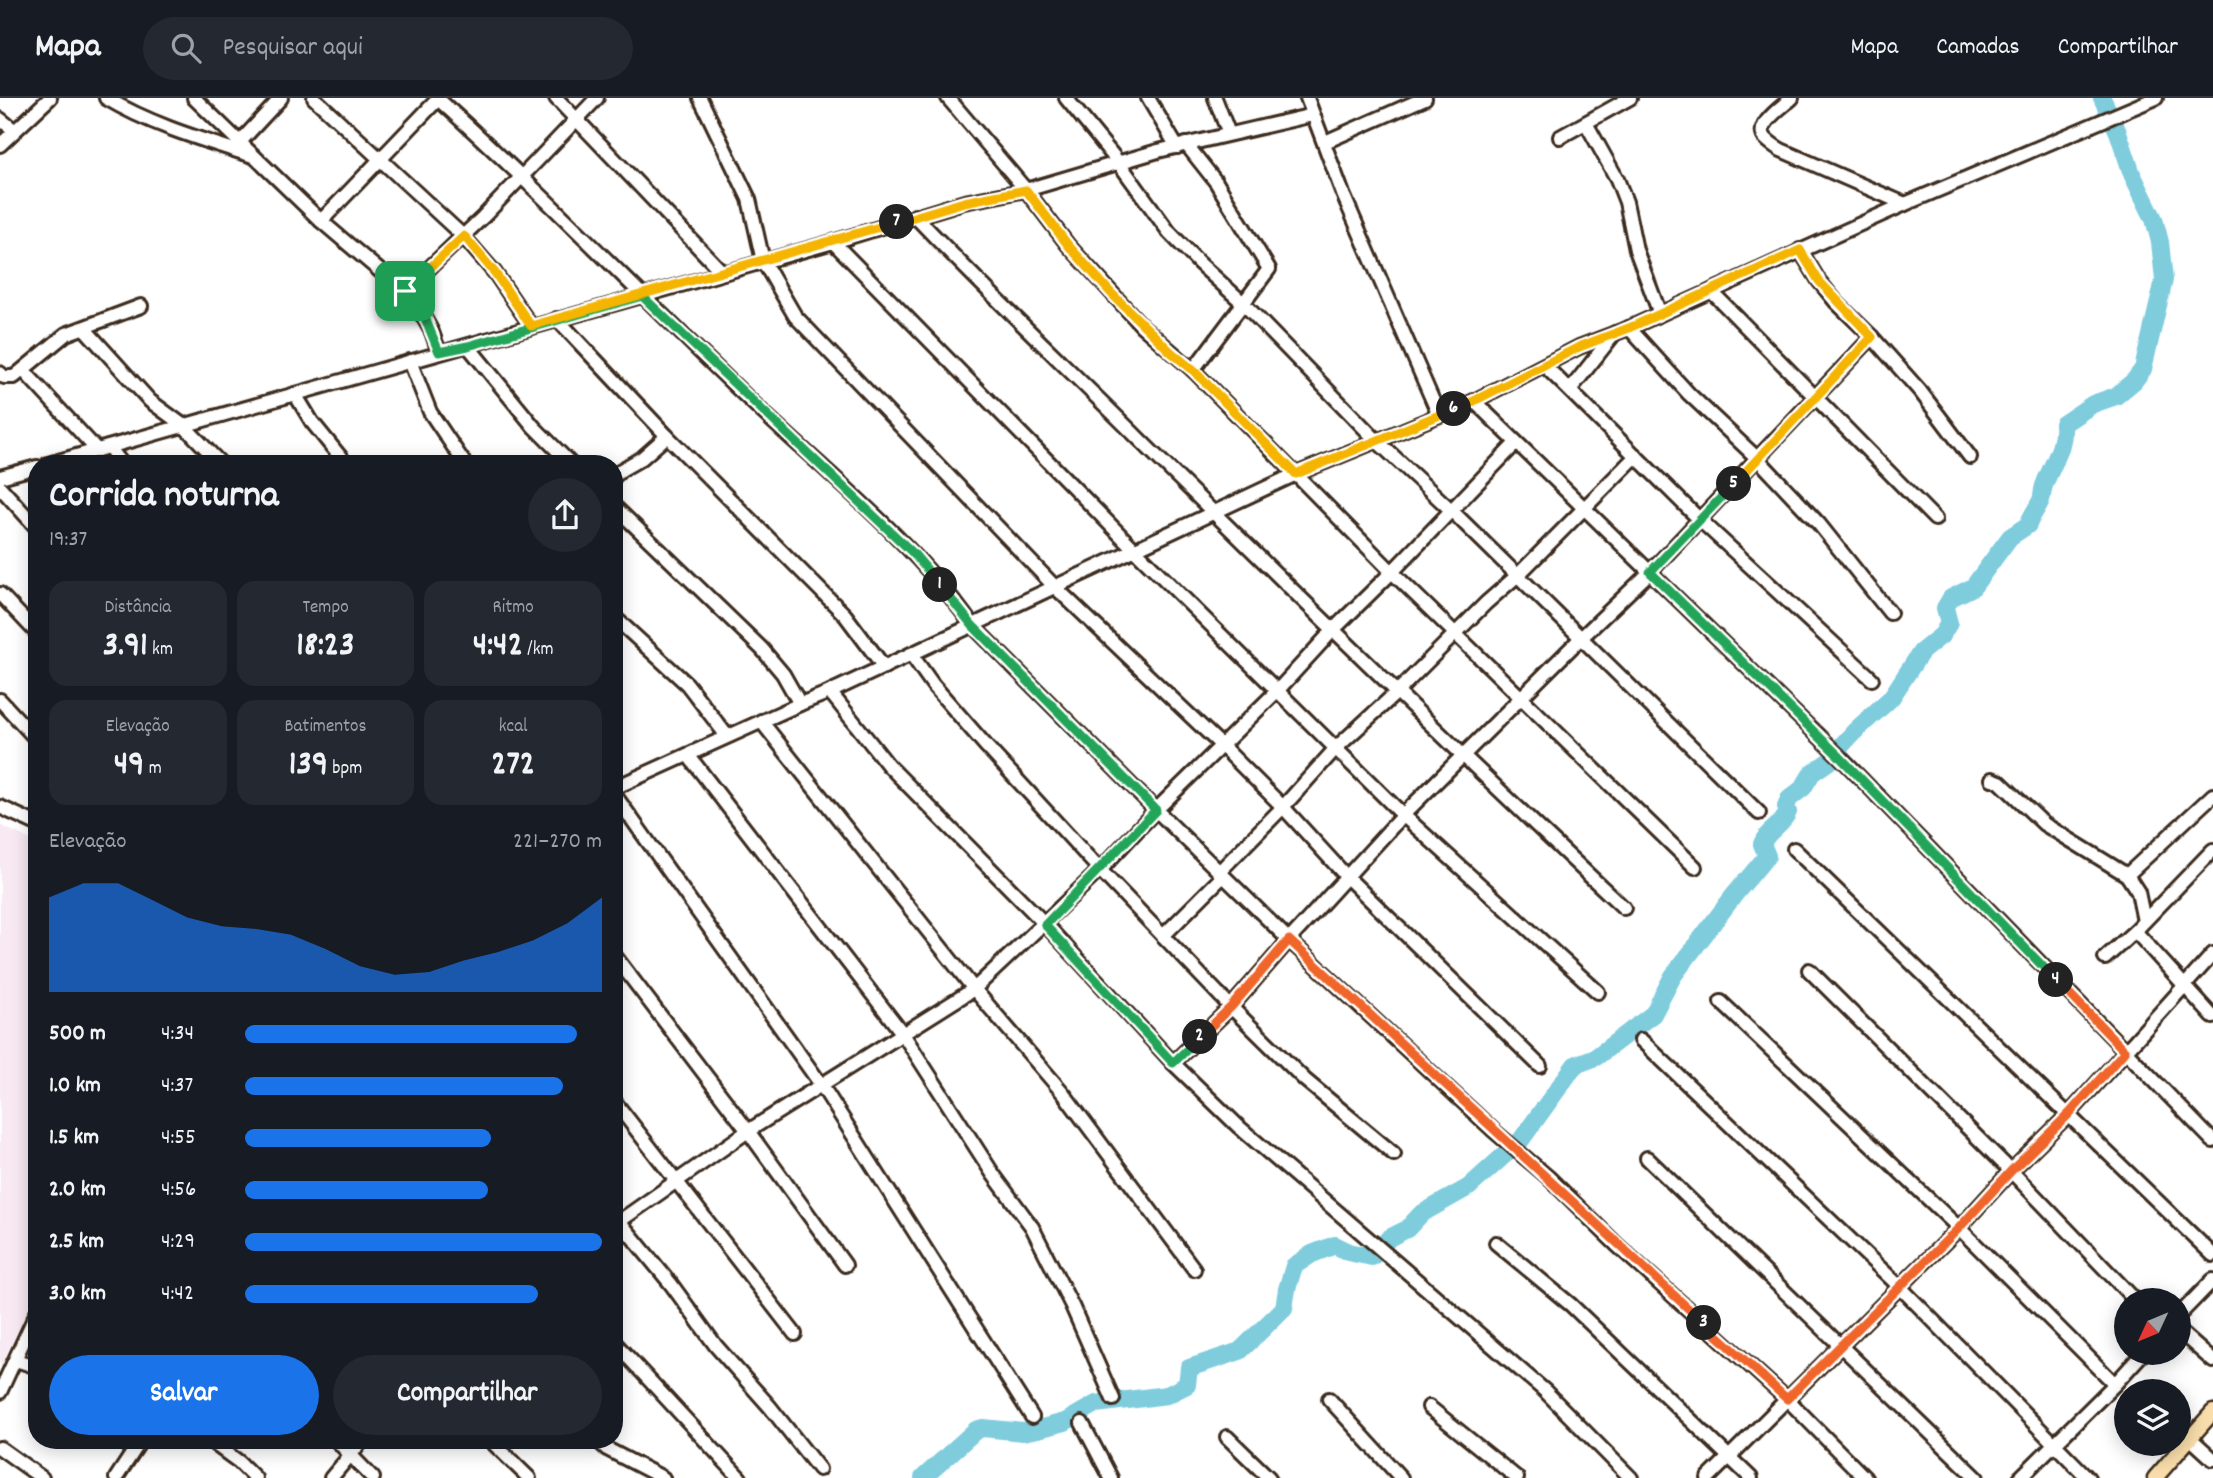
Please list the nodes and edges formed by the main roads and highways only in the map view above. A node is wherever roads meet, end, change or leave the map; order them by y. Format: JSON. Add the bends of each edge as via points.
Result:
{"nodes":[{"id":1,"x":2213,"y":1412,"type":"edge"},
{"id":2,"x":2155,"y":1478,"type":"edge"}],
"edges":[{"from":1,"to":2,"type":"main road"}]}
